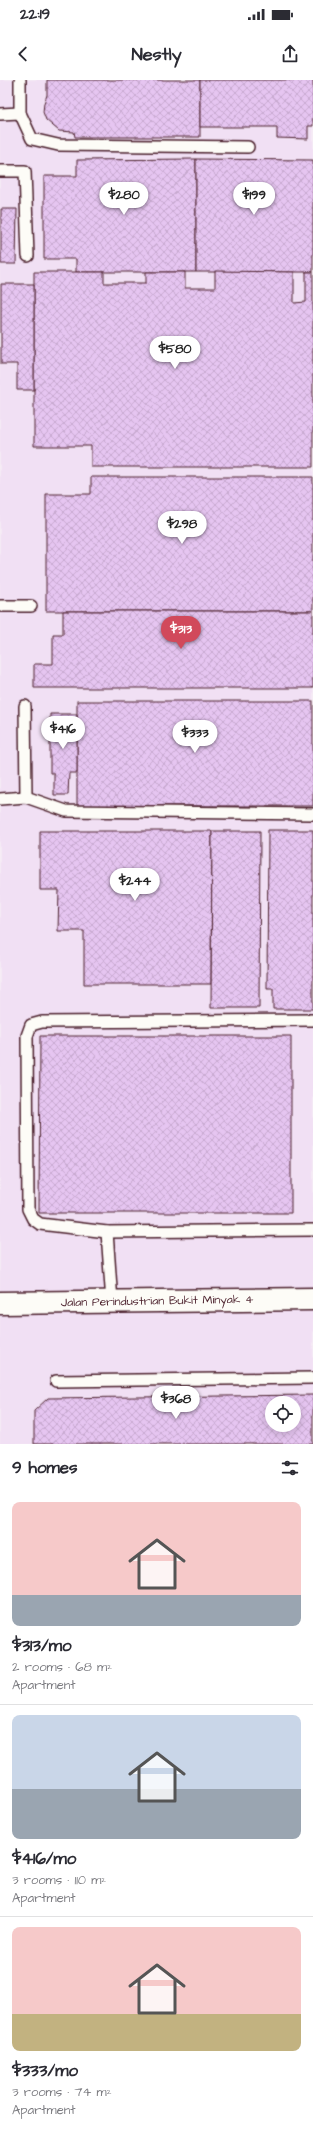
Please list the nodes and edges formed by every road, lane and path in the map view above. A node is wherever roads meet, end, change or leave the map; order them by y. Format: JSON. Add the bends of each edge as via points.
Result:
{"nodes":[{"id":1,"x":20,"y":80,"type":"edge"},
{"id":2,"x":20,"y":113,"type":"junction"},
{"id":3,"x":0,"y":114,"type":"edge"},
{"id":4,"x":248,"y":147,"type":"dead end"},
{"id":5,"x":0,"y":171,"type":"edge"},
{"id":6,"x":28,"y":256,"type":"dead end"},
{"id":7,"x":0,"y":606,"type":"edge"},
{"id":8,"x":31,"y":606,"type":"dead end"},
{"id":9,"x":24,"y":706,"type":"dead end"},
{"id":10,"x":26,"y":797,"type":"junction"},
{"id":11,"x":0,"y":799,"type":"edge"},
{"id":12,"x":313,"y":814,"type":"edge"},
{"id":13,"x":313,"y":1020,"type":"edge"},
{"id":14,"x":313,"y":1230,"type":"edge"},
{"id":15,"x":107,"y":1232,"type":"junction"},
{"id":16,"x":313,"y":1299,"type":"edge"},
{"id":17,"x":112,"y":1302,"type":"junction"},
{"id":18,"x":0,"y":1303,"type":"edge"},
{"id":19,"x":313,"y":1378,"type":"edge"},
{"id":20,"x":56,"y":1380,"type":"dead end"}],
"edges":[{"from":1,"to":2,"type":"lane"},
{"from":2,"to":3,"type":"lane"},
{"from":2,"to":4,"type":"lane","via":[[32,139],[58,145]]},
{"from":5,"to":6,"type":"lane","via":[[25,171]]},
{"from":7,"to":8,"type":"lane"},
{"from":9,"to":10,"type":"lane"},
{"from":10,"to":11,"type":"lane"},
{"from":10,"to":12,"type":"lane","via":[[66,811]]},
{"from":13,"to":15,"type":"lane","via":[[42,1022],[31,1025],[27,1036],[28,1209],[33,1219],[40,1224]]},
{"from":14,"to":15,"type":"lane"},
{"from":15,"to":17,"type":"lane"},
{"from":16,"to":17,"type":"street","name":"Jalan Perindustrian Bukit Minyak 4"},
{"from":17,"to":18,"type":"street","name":"Jalan Perindustrian Bukit Minyak 4"},
{"from":19,"to":20,"type":"lane"}]}
